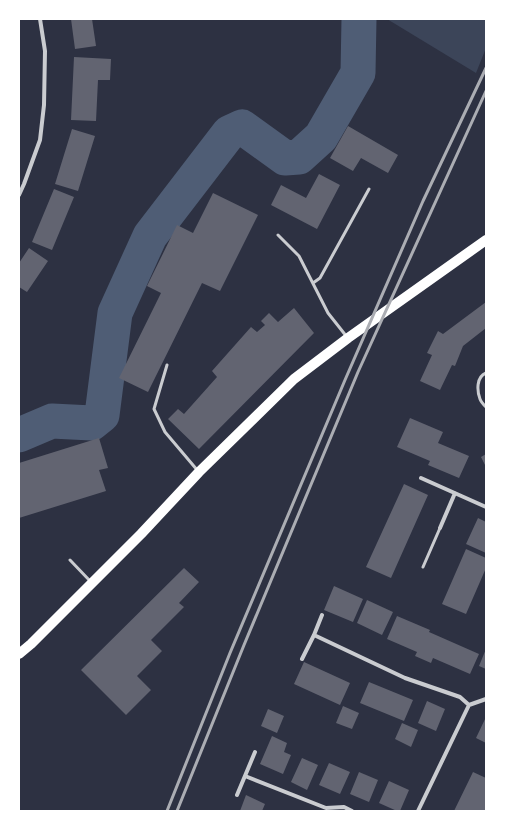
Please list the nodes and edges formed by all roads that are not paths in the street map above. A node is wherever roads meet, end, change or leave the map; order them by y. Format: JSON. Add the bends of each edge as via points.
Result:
{"nodes":[{"id":1,"x":40,"y":19,"type":"edge"},
{"id":2,"x":369,"y":189,"type":"dead end"},
{"id":3,"x":19,"y":195,"type":"edge"},
{"id":4,"x":278,"y":235,"type":"dead end"},
{"id":5,"x":486,"y":240,"type":"edge"},
{"id":6,"x":313,"y":283,"type":"junction"},
{"id":7,"x":348,"y":338,"type":"junction"},
{"id":8,"x":167,"y":365,"type":"dead end"},
{"id":9,"x":486,"y":373,"type":"edge"},
{"id":10,"x":486,"y":407,"type":"edge"},
{"id":11,"x":199,"y":472,"type":"junction"},
{"id":12,"x":421,"y":478,"type":"dead end"},
{"id":13,"x":455,"y":492,"type":"junction"},
{"id":14,"x":486,"y":507,"type":"edge"},
{"id":15,"x":440,"y":528,"type":"joint"},
{"id":16,"x":70,"y":560,"type":"dead end"},
{"id":17,"x":423,"y":567,"type":"dead end"},
{"id":18,"x":92,"y":583,"type":"junction"},
{"id":19,"x":322,"y":615,"type":"dead end"},
{"id":20,"x":314,"y":636,"type":"junction"},
{"id":21,"x":19,"y":654,"type":"edge"},
{"id":22,"x":302,"y":659,"type":"dead end"},
{"id":23,"x":486,"y":699,"type":"edge"},
{"id":24,"x":469,"y":705,"type":"junction"},
{"id":25,"x":255,"y":752,"type":"dead end"},
{"id":26,"x":244,"y":776,"type":"junction"},
{"id":27,"x":237,"y":795,"type":"dead end"},
{"id":28,"x":352,"y":811,"type":"edge"},
{"id":29,"x":418,"y":811,"type":"edge"}],
"edges":[{"from":1,"to":3,"type":"street","via":[[45,51],[44,105],[40,140]]},
{"from":2,"to":6,"type":"lane","via":[[320,278]]},
{"from":4,"to":6,"type":"lane","via":[[299,256]]},
{"from":5,"to":7,"type":"main road"},
{"from":6,"to":7,"type":"lane","via":[[328,313]]},
{"from":7,"to":11,"type":"main road","via":[[294,379]]},
{"from":8,"to":11,"type":"lane","via":[[154,409],[165,432]]},
{"from":9,"to":10,"type":"lane","via":[[478,384],[480,400]]},
{"from":11,"to":18,"type":"main road"},
{"from":12,"to":13,"type":"street"},
{"from":13,"to":14,"type":"street"},
{"from":13,"to":15,"type":"street"},
{"from":15,"to":17,"type":"lane"},
{"from":16,"to":18,"type":"lane"},
{"from":18,"to":21,"type":"main road"},
{"from":19,"to":20,"type":"street"},
{"from":20,"to":22,"type":"street"},
{"from":20,"to":24,"type":"street","via":[[405,678],[460,697]]},
{"from":23,"to":24,"type":"street"},
{"from":24,"to":29,"type":"street"},
{"from":25,"to":26,"type":"street"},
{"from":26,"to":27,"type":"street"},
{"from":26,"to":28,"type":"street","via":[[326,808],[344,807]]}]}
